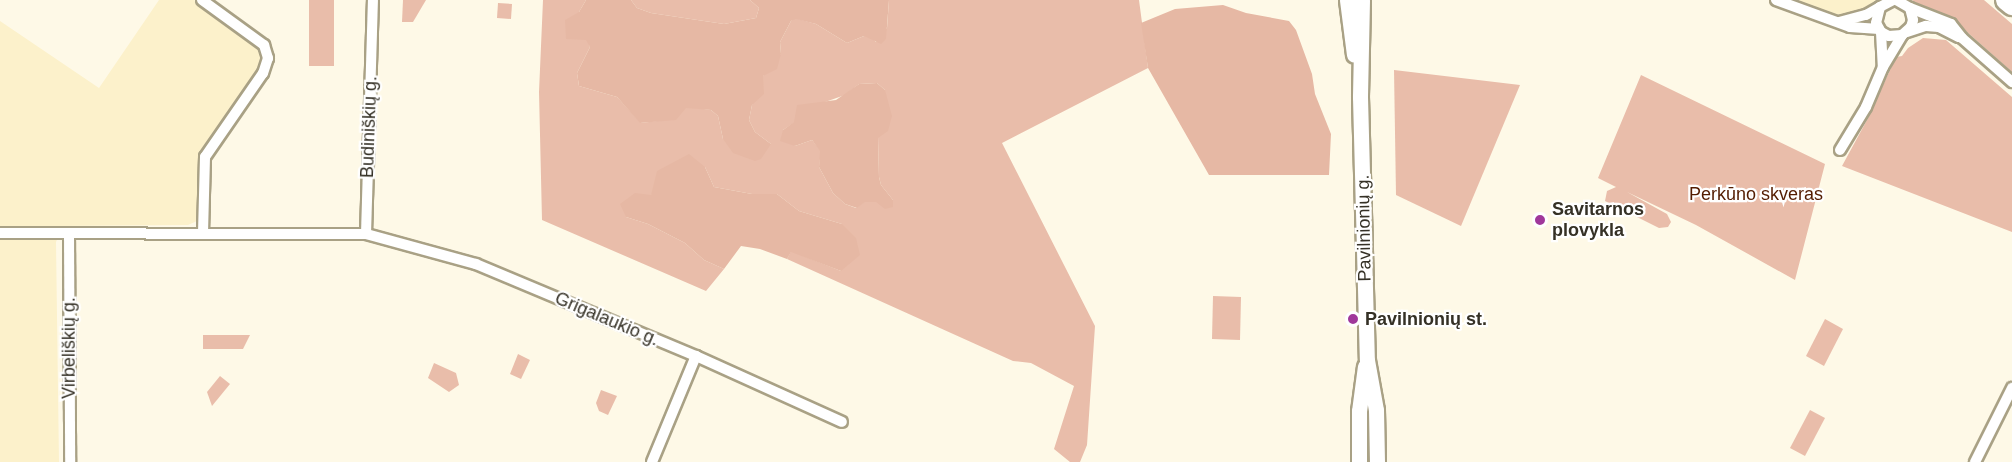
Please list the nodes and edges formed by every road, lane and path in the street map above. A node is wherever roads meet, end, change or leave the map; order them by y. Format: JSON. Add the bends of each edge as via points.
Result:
{"nodes":[{"id":1,"x":202,"y":0,"type":"edge"},
{"id":2,"x":373,"y":0,"type":"edge"},
{"id":3,"x":1347,"y":0,"type":"edge"},
{"id":4,"x":1362,"y":0,"type":"edge"},
{"id":5,"x":1776,"y":0,"type":"edge"},
{"id":6,"x":1895,"y":0,"type":"edge"},
{"id":7,"x":2007,"y":0,"type":"edge"},
{"id":8,"x":2012,"y":5,"type":"edge"},
{"id":9,"x":1880,"y":7,"type":"junction"},
{"id":10,"x":1910,"y":8,"type":"junction"},
{"id":11,"x":1839,"y":22,"type":"junction"},
{"id":12,"x":1880,"y":30,"type":"junction"},
{"id":13,"x":1905,"y":34,"type":"junction"},
{"id":14,"x":1962,"y":38,"type":"junction"},
{"id":15,"x":1882,"y":67,"type":"junction"},
{"id":16,"x":2012,"y":82,"type":"edge"},
{"id":17,"x":1360,"y":97,"type":"junction"},
{"id":18,"x":1840,"y":150,"type":"dead end"},
{"id":19,"x":0,"y":233,"type":"edge"},
{"id":20,"x":203,"y":233,"type":"junction"},
{"id":21,"x":69,"y":234,"type":"junction"},
{"id":22,"x":366,"y":234,"type":"junction"},
{"id":23,"x":696,"y":356,"type":"junction"},
{"id":24,"x":1367,"y":360,"type":"junction"},
{"id":25,"x":2012,"y":388,"type":"edge"},
{"id":26,"x":842,"y":422,"type":"dead end"},
{"id":27,"x":70,"y":462,"type":"edge"},
{"id":28,"x":652,"y":462,"type":"edge"},
{"id":29,"x":1359,"y":462,"type":"edge"},
{"id":30,"x":1377,"y":462,"type":"edge"},
{"id":31,"x":1975,"y":462,"type":"edge"}],
"edges":[{"from":1,"to":20,"type":"street","via":[[264,45],[268,58],[263,73],[205,157]]},
{"from":2,"to":22,"type":"street","name":"Budiniškių g."},
{"from":3,"to":17,"type":"street","name":"Pavilnionių g."},
{"from":4,"to":17,"type":"street","name":"Pavilnionių g."},
{"from":5,"to":11,"type":"street"},
{"from":6,"to":9,"type":"street"},
{"from":6,"to":10,"type":"street"},
{"from":7,"to":8,"type":"highway"},
{"from":9,"to":11,"type":"street"},
{"from":9,"to":12,"type":"street","via":[[1876,18]]},
{"from":10,"to":13,"type":"street","via":[[1913,20]]},
{"from":10,"to":14,"type":"street","via":[[1951,24]]},
{"from":11,"to":12,"type":"street"},
{"from":12,"to":13,"type":"street","via":[[1889,36]]},
{"from":12,"to":15,"type":"street"},
{"from":13,"to":14,"type":"street","via":[[1926,26],[1939,27]]},
{"from":13,"to":15,"type":"street"},
{"from":14,"to":16,"type":"street"},
{"from":15,"to":18,"type":"street","via":[[1866,107]]},
{"from":17,"to":24,"type":"street","name":"Pavilnionių g."},
{"from":19,"to":21,"type":"street"},
{"from":20,"to":21,"type":"street"},
{"from":20,"to":22,"type":"street"},
{"from":21,"to":27,"type":"street","name":"Virbeliškių g."},
{"from":22,"to":23,"type":"street","name":"Grigalaukio g.","via":[[476,264]]},
{"from":23,"to":26,"type":"street","name":"Grigalaukio g."},
{"from":23,"to":28,"type":"street"},
{"from":24,"to":29,"type":"street","name":"Pavilnionių g.","via":[[1359,411]]},
{"from":24,"to":30,"type":"street","name":"Pavilnionių g.","via":[[1376,410]]},
{"from":25,"to":31,"type":"street"}]}
